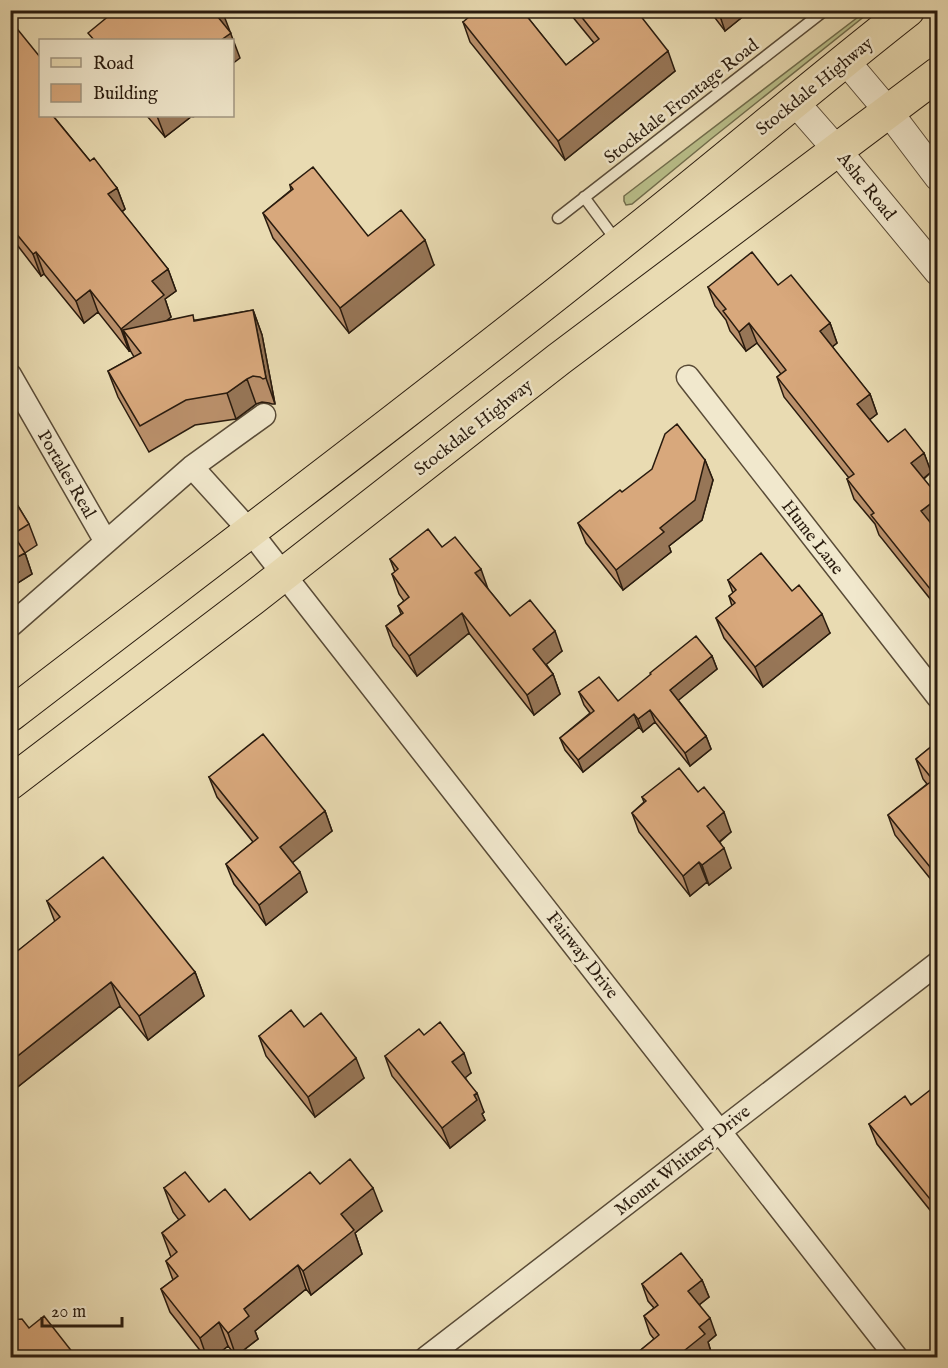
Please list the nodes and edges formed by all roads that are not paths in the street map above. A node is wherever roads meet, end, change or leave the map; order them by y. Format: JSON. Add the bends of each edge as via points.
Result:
{"nodes":[{"id":1,"x":825,"y":10,"type":"edge"},
{"id":2,"x":908,"y":10,"type":"edge"},
{"id":3,"x":845,"y":60,"type":"junction"},
{"id":4,"x":938,"y":74,"type":"edge"},
{"id":5,"x":794,"y":102,"type":"junction"},
{"id":6,"x":888,"y":111,"type":"junction"},
{"id":7,"x":837,"y":150,"type":"junction"},
{"id":8,"x":938,"y":177,"type":"edge"},
{"id":9,"x":584,"y":197,"type":"junction"},
{"id":10,"x":558,"y":218,"type":"dead end"},
{"id":11,"x":619,"y":244,"type":"junction"},
{"id":12,"x":938,"y":272,"type":"edge"},
{"id":13,"x":10,"y":375,"type":"edge"},
{"id":14,"x":688,"y":377,"type":"dead end"},
{"id":15,"x":264,"y":415,"type":"dead end"},
{"id":16,"x":192,"y":467,"type":"junction"},
{"id":17,"x":106,"y":542,"type":"junction"},
{"id":18,"x":267,"y":552,"type":"junction"},
{"id":19,"x":10,"y":626,"type":"edge"},
{"id":20,"x":938,"y":697,"type":"edge"},
{"id":21,"x":10,"y":715,"type":"edge"},
{"id":22,"x":10,"y":783,"type":"edge"},
{"id":23,"x":938,"y":963,"type":"edge"},
{"id":24,"x":720,"y":1130,"type":"junction"},
{"id":25,"x":426,"y":1358,"type":"edge"},
{"id":26,"x":897,"y":1358,"type":"edge"}],
"edges":[{"from":1,"to":9,"type":"lane","name":"Stockdale Frontage Road"},
{"from":2,"to":3,"type":"main road","name":"Stockdale Highway"},
{"from":3,"to":5,"type":"main road","name":"Stockdale Highway"},
{"from":3,"to":6,"type":"street"},
{"from":4,"to":6,"type":"main road","name":"Stockdale Highway"},
{"from":5,"to":7,"type":"street","name":"Ashe Road"},
{"from":5,"to":11,"type":"main road","name":"Stockdale Highway"},
{"from":6,"to":7,"type":"main road","name":"Stockdale Highway"},
{"from":6,"to":8,"type":"street"},
{"from":7,"to":12,"type":"street","name":"Ashe Road"},
{"from":7,"to":18,"type":"main road","name":"Stockdale Highway","via":[[560,359]]},
{"from":9,"to":10,"type":"lane","name":"Stockdale Frontage Road"},
{"from":9,"to":11,"type":"lane"},
{"from":11,"to":18,"type":"main road","name":"Stockdale Highway"},
{"from":13,"to":17,"type":"street","name":"Portales Real"},
{"from":14,"to":20,"type":"street","name":"Hume Lane"},
{"from":15,"to":16,"type":"street"},
{"from":16,"to":17,"type":"street"},
{"from":16,"to":18,"type":"street","name":"Fairway Drive"},
{"from":17,"to":19,"type":"street"},
{"from":18,"to":21,"type":"main road","name":"Stockdale Highway"},
{"from":18,"to":22,"type":"main road","name":"Stockdale Highway","via":[[252,599]]},
{"from":18,"to":24,"type":"street","name":"Fairway Drive"},
{"from":23,"to":24,"type":"street","name":"Mount Whitney Drive"},
{"from":24,"to":25,"type":"street","name":"Mount Whitney Drive"},
{"from":24,"to":26,"type":"street","name":"Fairway Drive"}]}
